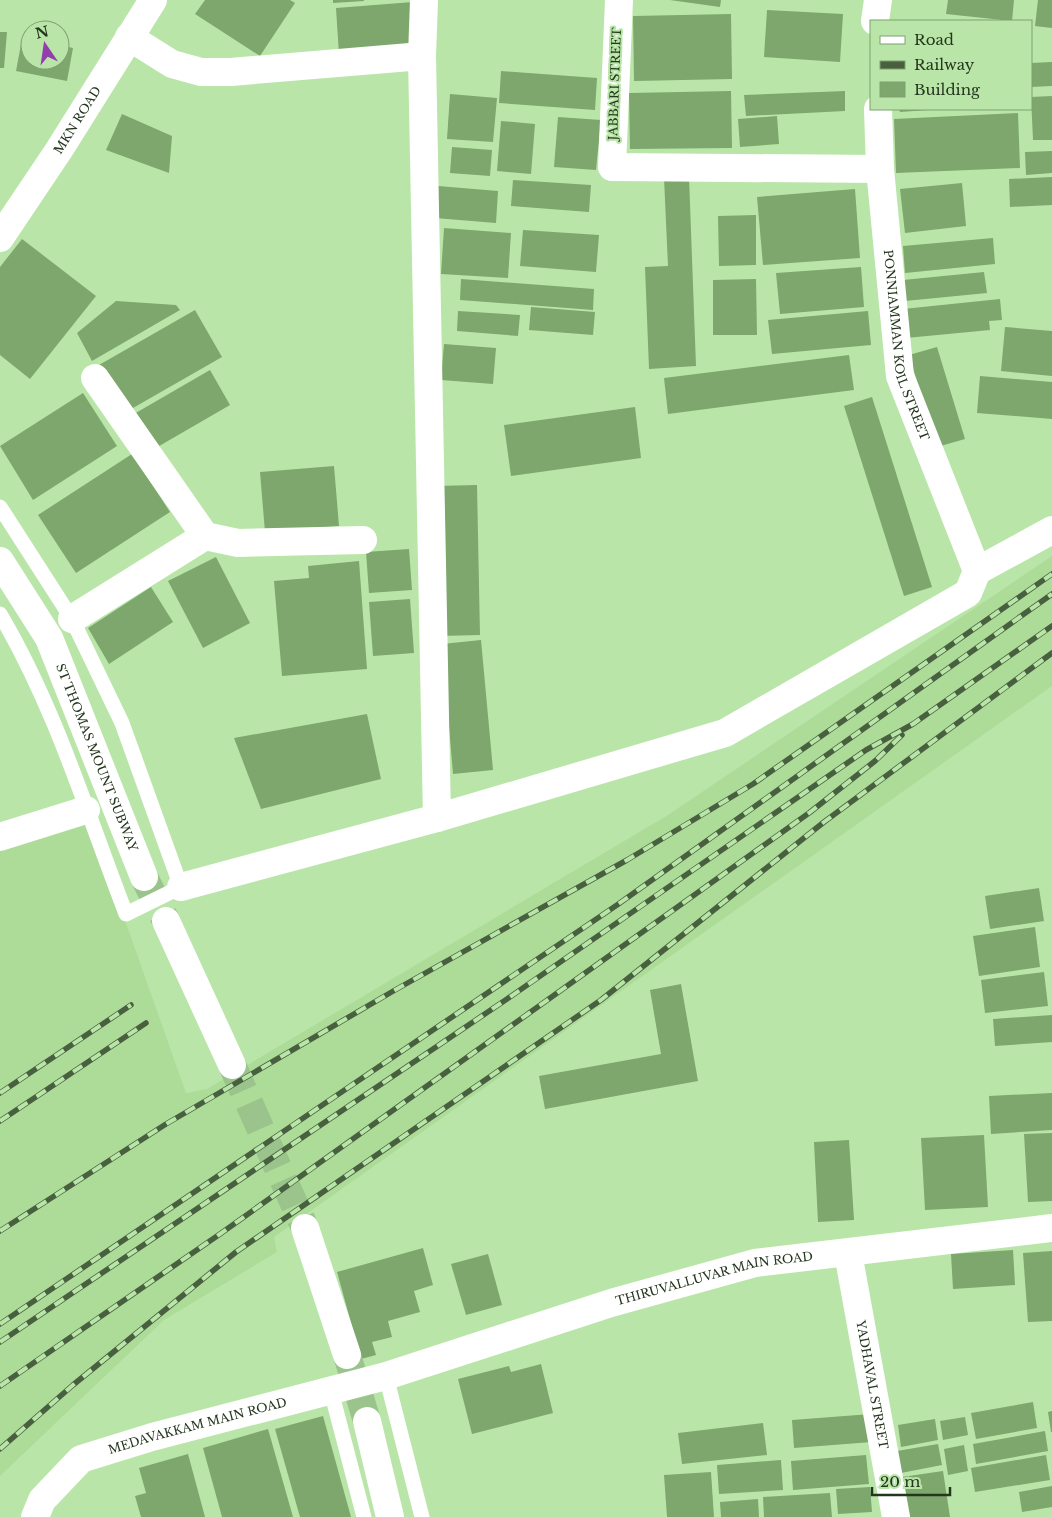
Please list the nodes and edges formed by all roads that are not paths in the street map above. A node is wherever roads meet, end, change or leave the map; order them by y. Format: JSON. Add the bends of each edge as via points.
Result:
{"nodes":[{"id":1,"x":424,"y":0,"type":"edge"},
{"id":2,"x":619,"y":0,"type":"edge"},
{"id":3,"x":878,"y":0,"type":"edge"},
{"id":4,"x":148,"y":2,"type":"edge"},
{"id":5,"x":875,"y":20,"type":"edge"},
{"id":6,"x":129,"y":37,"type":"junction"},
{"id":7,"x":422,"y":56,"type":"junction"},
{"id":8,"x":878,"y":110,"type":"edge"},
{"id":9,"x":880,"y":169,"type":"junction"},
{"id":10,"x":0,"y":238,"type":"edge"},
{"id":11,"x":95,"y":378,"type":"dead end"},
{"id":12,"x":0,"y":506,"type":"edge"},
{"id":13,"x":1052,"y":530,"type":"edge"},
{"id":14,"x":205,"y":536,"type":"junction"},
{"id":15,"x":363,"y":540,"type":"dead end"},
{"id":16,"x":0,"y":561,"type":"edge"},
{"id":17,"x":977,"y":570,"type":"junction"},
{"id":18,"x":0,"y":614,"type":"edge"},
{"id":19,"x":72,"y":619,"type":"junction"},
{"id":20,"x":86,"y":810,"type":"junction"},
{"id":21,"x":438,"y":818,"type":"junction"},
{"id":22,"x":0,"y":837,"type":"edge"},
{"id":23,"x":144,"y":877,"type":"tunnel mouth"},
{"id":24,"x":181,"y":887,"type":"junction"},
{"id":25,"x":166,"y":921,"type":"tunnel mouth"},
{"id":26,"x":232,"y":1066,"type":"tunnel mouth"},
{"id":27,"x":305,"y":1228,"type":"tunnel mouth"},
{"id":28,"x":1052,"y":1228,"type":"edge"},
{"id":29,"x":848,"y":1253,"type":"junction"},
{"id":30,"x":347,"y":1355,"type":"tunnel mouth"},
{"id":31,"x":386,"y":1376,"type":"junction"},
{"id":32,"x":331,"y":1390,"type":"junction"},
{"id":33,"x":367,"y":1421,"type":"tunnel mouth"},
{"id":34,"x":35,"y":1517,"type":"edge"},
{"id":35,"x":364,"y":1517,"type":"edge"},
{"id":36,"x":390,"y":1517,"type":"edge"},
{"id":37,"x":422,"y":1517,"type":"edge"},
{"id":38,"x":896,"y":1517,"type":"edge"}],
"edges":[{"from":1,"to":7,"type":"street"},
{"from":2,"to":9,"type":"street","name":"JABBARI STREET","via":[[612,167]]},
{"from":3,"to":5,"type":"street"},
{"from":4,"to":6,"type":"street","name":"MKN ROAD"},
{"from":6,"to":7,"type":"street","via":[[172,64],[201,72]]},
{"from":6,"to":10,"type":"street","name":"MKN ROAD"},
{"from":7,"to":21,"type":"street"},
{"from":8,"to":9,"type":"street","name":"PONNIAMMAN KOIL STREET"},
{"from":9,"to":17,"type":"street","name":"PONNIAMMAN KOIL STREET","via":[[900,376]]},
{"from":11,"to":14,"type":"street"},
{"from":12,"to":19,"type":"lane"},
{"from":13,"to":17,"type":"street"},
{"from":14,"to":15,"type":"street","via":[[238,543]]},
{"from":14,"to":19,"type":"street"},
{"from":16,"to":23,"type":"street","name":"ST THOMAS MOUNT SUBWAY","via":[[49,638]]},
{"from":17,"to":21,"type":"street","via":[[968,592],[725,732]]},
{"from":18,"to":20,"type":"lane","via":[[55,725]]},
{"from":19,"to":24,"type":"lane","via":[[122,723]]},
{"from":20,"to":22,"type":"street"},
{"from":20,"to":24,"type":"lane","via":[[126,914]]},
{"from":21,"to":24,"type":"street"},
{"from":25,"to":26,"type":"street"},
{"from":27,"to":30,"type":"street"},
{"from":28,"to":29,"type":"street","name":"THIRUVALLUVAR MAIN ROAD"},
{"from":29,"to":31,"type":"street","name":"THIRUVALLUVAR MAIN ROAD","via":[[755,1262],[611,1303]]},
{"from":29,"to":38,"type":"street","name":"YADHAVAL STREET"},
{"from":31,"to":32,"type":"street","name":"MEDAVAKKAM MAIN ROAD"},
{"from":31,"to":37,"type":"lane"},
{"from":32,"to":34,"type":"street","name":"MEDAVAKKAM MAIN ROAD","via":[[80,1459],[42,1500]]},
{"from":32,"to":35,"type":"lane"},
{"from":33,"to":36,"type":"street"}]}
